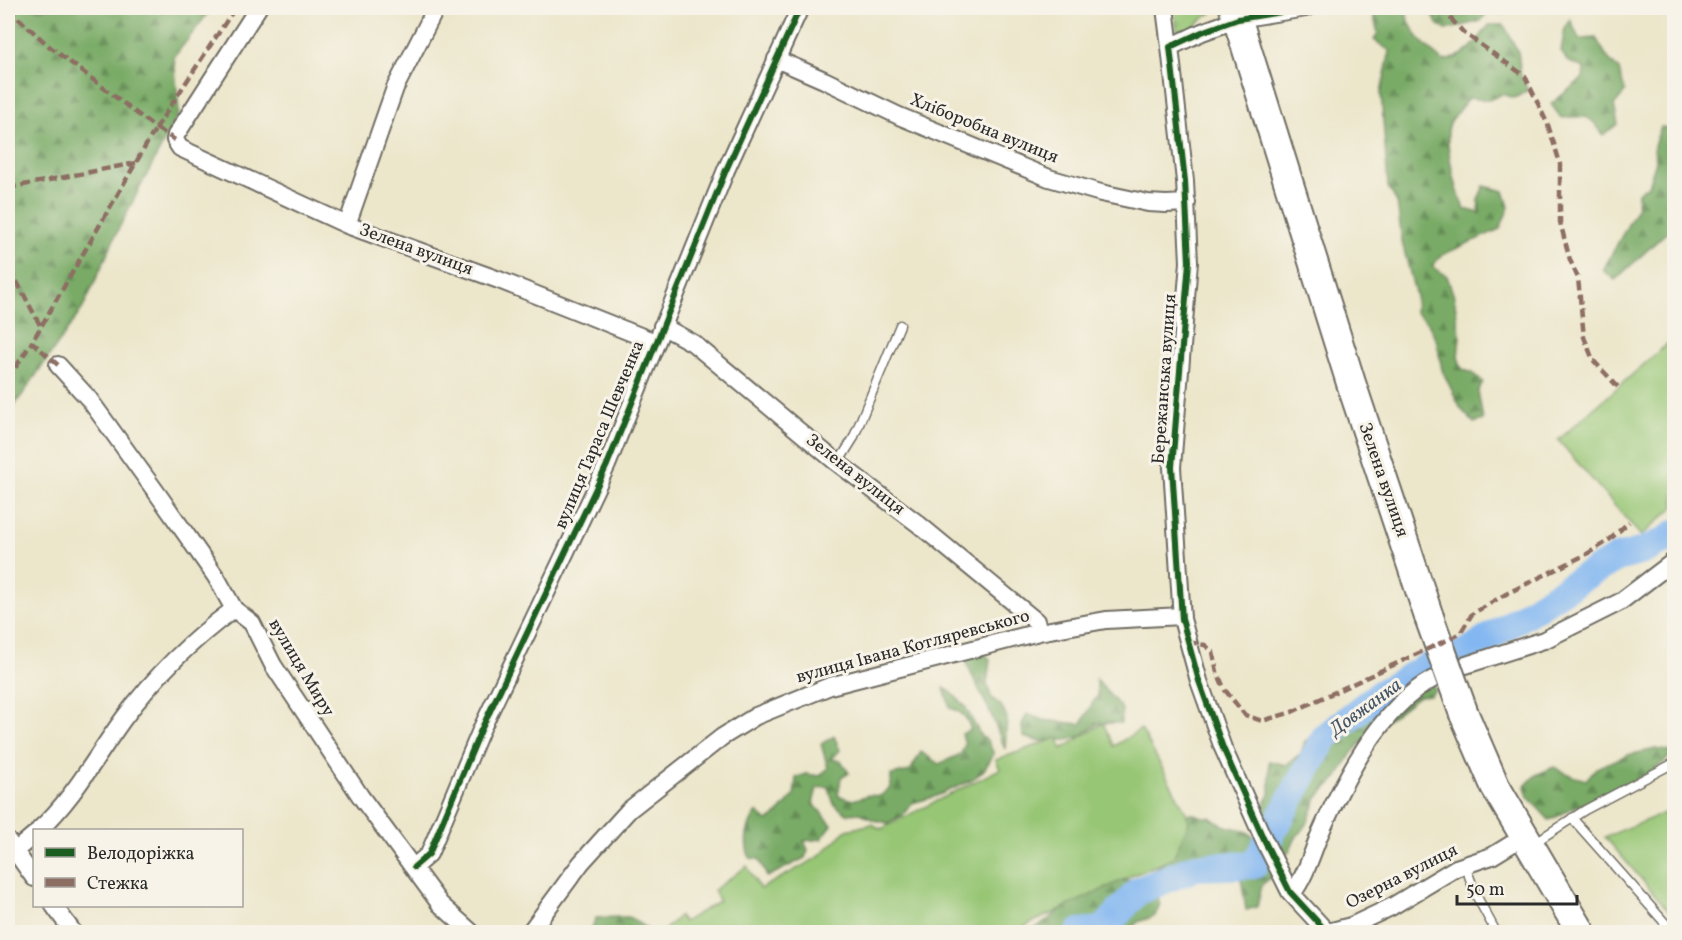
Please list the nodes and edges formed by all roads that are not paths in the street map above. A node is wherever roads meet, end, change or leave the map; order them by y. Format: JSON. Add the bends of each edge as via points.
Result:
{"nodes":[{"id":1,"x":258,"y":8,"type":"edge"},
{"id":2,"x":436,"y":8,"type":"edge"},
{"id":3,"x":800,"y":8,"type":"edge"},
{"id":4,"x":1165,"y":8,"type":"edge"},
{"id":5,"x":1306,"y":8,"type":"edge"},
{"id":6,"x":1236,"y":13,"type":"edge"},
{"id":7,"x":1170,"y":46,"type":"junction"},
{"id":8,"x":776,"y":59,"type":"junction"},
{"id":9,"x":1187,"y":203,"type":"junction"},
{"id":10,"x":347,"y":225,"type":"junction"},
{"id":11,"x":900,"y":325,"type":"dead end"},
{"id":12,"x":662,"y":326,"type":"junction"},
{"id":13,"x":655,"y":342,"type":"junction"},
{"id":14,"x":58,"y":365,"type":"dead end"},
{"id":15,"x":838,"y":463,"type":"junction"},
{"id":16,"x":1674,"y":561,"type":"edge"},
{"id":17,"x":234,"y":609,"type":"junction"},
{"id":18,"x":1182,"y":615,"type":"junction"},
{"id":19,"x":1039,"y":632,"type":"junction"},
{"id":20,"x":1466,"y":665,"type":"dead end"},
{"id":21,"x":1433,"y":679,"type":"dead end"},
{"id":22,"x":1674,"y":763,"type":"edge"},
{"id":23,"x":1572,"y":818,"type":"junction"},
{"id":24,"x":41,"y":829,"type":"edge"},
{"id":25,"x":33,"y":836,"type":"edge"},
{"id":26,"x":1526,"y":841,"type":"junction"},
{"id":27,"x":10,"y":850,"type":"edge"},
{"id":28,"x":1465,"y":865,"type":"junction"},
{"id":29,"x":414,"y":867,"type":"junction"},
{"id":30,"x":33,"y":877,"type":"edge"},
{"id":31,"x":1292,"y":894,"type":"junction"},
{"id":32,"x":55,"y":907,"type":"edge"},
{"id":33,"x":73,"y":933,"type":"edge"},
{"id":34,"x":471,"y":933,"type":"edge"},
{"id":35,"x":530,"y":933,"type":"edge"},
{"id":36,"x":1328,"y":933,"type":"edge"},
{"id":37,"x":1496,"y":933,"type":"edge"},
{"id":38,"x":1581,"y":933,"type":"edge"},
{"id":39,"x":1673,"y":933,"type":"edge"}],
"edges":[{"from":1,"to":10,"type":"street","name":"Зелена вулиця","via":[[176,140],[180,148]]},
{"from":2,"to":10,"type":"street","via":[[394,88]]},
{"from":3,"to":8,"type":"street","name":"вулиця Тараса Шевченка"},
{"from":4,"to":7,"type":"street","name":"Бережанська вулиця"},
{"from":5,"to":6,"type":"street"},
{"from":6,"to":7,"type":"street"},
{"from":6,"to":26,"type":"highway","name":"Зелена вулиця","bridge":true,"via":[[1429,618],[1464,714]]},
{"from":7,"to":9,"type":"street","name":"Бережанська вулиця"},
{"from":8,"to":9,"type":"street","name":"Хліборобна вулиця","via":[[899,116],[1049,178],[1148,203]]},
{"from":8,"to":12,"type":"street","name":"вулиця Тараса Шевченка"},
{"from":9,"to":18,"type":"street","name":"Бережанська вулиця","via":[[1189,262],[1172,467]]},
{"from":10,"to":13,"type":"street","name":"Зелена вулиця"},
{"from":11,"to":15,"type":"lane","via":[[853,440]]},
{"from":12,"to":13,"type":"street","name":"вулиця Тараса Шевченка"},
{"from":12,"to":15,"type":"street","name":"Зелена вулиця","via":[[693,343]]},
{"from":13,"to":29,"type":"street","name":"вулиця Тараса Шевченка","via":[[607,465],[481,730],[429,854]]},
{"from":14,"to":17,"type":"street","name":"вулиця Миру","via":[[89,399],[152,486]]},
{"from":15,"to":19,"type":"street","name":"Зелена вулиця","via":[[1036,621]]},
{"from":16,"to":20,"type":"street","via":[[1620,602],[1544,640]]},
{"from":17,"to":24,"type":"street","via":[[170,664],[125,716],[57,814]]},
{"from":17,"to":29,"type":"street","name":"вулиця Миру","via":[[252,623],[273,665],[318,735]]},
{"from":18,"to":19,"type":"street","name":"вулиця Івана Котляревського","via":[[1106,620]]},
{"from":18,"to":31,"type":"street","name":"Бережанська вулиця","via":[[1222,748]]},
{"from":19,"to":35,"type":"street","name":"вулиця Івана Котляревського","via":[[830,686],[756,716],[722,737],[629,810],[581,864]]},
{"from":21,"to":31,"type":"street","via":[[1392,711],[1368,745],[1345,783]]},
{"from":22,"to":23,"type":"lane"},
{"from":23,"to":26,"type":"lane"},
{"from":23,"to":39,"type":"lane"},
{"from":25,"to":27,"type":"street"},
{"from":26,"to":28,"type":"street","name":"Озерна вулиця"},
{"from":26,"to":38,"type":"highway","name":"Зелена вулиця"},
{"from":27,"to":30,"type":"street"},
{"from":28,"to":36,"type":"street","name":"Озерна вулиця","via":[[1391,907]]},
{"from":28,"to":37,"type":"lane"},
{"from":29,"to":34,"type":"street","name":"вулиця Миру","via":[[440,904]]},
{"from":31,"to":36,"type":"street","name":"Бережанська вулиця"},
{"from":32,"to":33,"type":"street"}]}
